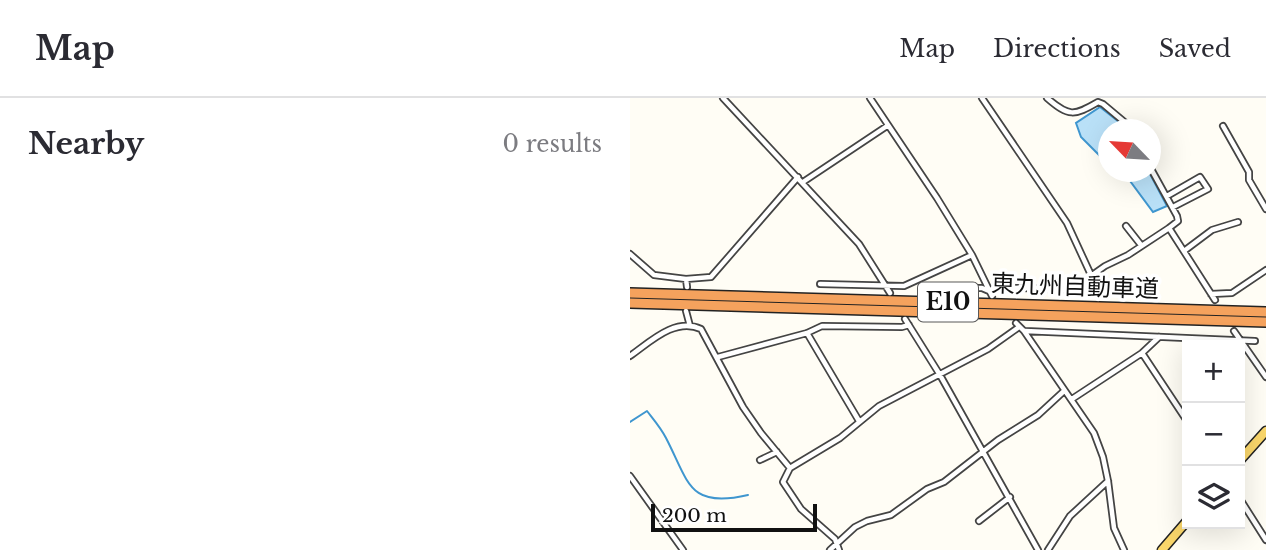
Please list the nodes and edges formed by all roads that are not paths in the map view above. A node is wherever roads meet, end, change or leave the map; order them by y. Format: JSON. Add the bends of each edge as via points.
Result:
{"nodes":[{"id":1,"x":723,"y":98,"type":"edge"},
{"id":2,"x":870,"y":98,"type":"edge"},
{"id":3,"x":982,"y":98,"type":"edge"},
{"id":4,"x":1047,"y":98,"type":"edge"},
{"id":5,"x":1121,"y":119,"type":"edge"},
{"id":6,"x":887,"y":126,"type":"junction"},
{"id":7,"x":1223,"y":126,"type":"dead end"},
{"id":8,"x":798,"y":177,"type":"junction"},
{"id":9,"x":1159,"y":182,"type":"edge"},
{"id":10,"x":803,"y":183,"type":"junction"},
{"id":11,"x":1167,"y":196,"type":"junction"},
{"id":12,"x":1173,"y":207,"type":"junction"},
{"id":13,"x":1266,"y":209,"type":"edge"},
{"id":14,"x":1238,"y":222,"type":"dead end"},
{"id":15,"x":1126,"y":226,"type":"dead end"},
{"id":16,"x":1169,"y":228,"type":"junction"},
{"id":17,"x":1141,"y":245,"type":"junction"},
{"id":18,"x":1184,"y":251,"type":"junction"},
{"id":19,"x":630,"y":254,"type":"edge"},
{"id":20,"x":972,"y":255,"type":"junction"},
{"id":21,"x":1266,"y":270,"type":"edge"},
{"id":22,"x":1091,"y":275,"type":"junction"},
{"id":23,"x":686,"y":279,"type":"junction"},
{"id":24,"x":820,"y":284,"type":"dead end"},
{"id":25,"x":885,"y":284,"type":"junction"},
{"id":26,"x":687,"y":287,"type":"dead end"},
{"id":27,"x":966,"y":288,"type":"dead end"},
{"id":28,"x":630,"y":293,"type":"edge"},
{"id":29,"x":890,"y":293,"type":"dead end"},
{"id":30,"x":991,"y":293,"type":"junction"},
{"id":31,"x":1211,"y":294,"type":"junction"},
{"id":32,"x":1215,"y":300,"type":"dead end"},
{"id":33,"x":630,"y":303,"type":"edge"},
{"id":34,"x":686,"y":311,"type":"dead end"},
{"id":35,"x":1266,"y":312,"type":"edge"},
{"id":36,"x":905,"y":319,"type":"dead end"},
{"id":37,"x":1266,"y":322,"type":"edge"},
{"id":38,"x":909,"y":325,"type":"junction"},
{"id":39,"x":690,"y":326,"type":"junction"},
{"id":40,"x":1024,"y":331,"type":"junction"},
{"id":41,"x":1234,"y":331,"type":"dead end"},
{"id":42,"x":807,"y":333,"type":"junction"},
{"id":43,"x":1159,"y":337,"type":"junction"},
{"id":44,"x":1240,"y":340,"type":"joint"},
{"id":45,"x":1245,"y":340,"type":"edge"},
{"id":46,"x":1255,"y":341,"type":"dead end"},
{"id":47,"x":1245,"y":347,"type":"edge"},
{"id":48,"x":1142,"y":353,"type":"junction"},
{"id":49,"x":630,"y":356,"type":"edge"},
{"id":50,"x":718,"y":358,"type":"junction"},
{"id":51,"x":940,"y":375,"type":"junction"},
{"id":52,"x":1266,"y":377,"type":"edge"},
{"id":53,"x":1064,"y":391,"type":"junction"},
{"id":54,"x":1072,"y":399,"type":"junction"},
{"id":55,"x":1182,"y":413,"type":"edge"},
{"id":56,"x":859,"y":421,"type":"junction"},
{"id":57,"x":1266,"y":430,"type":"edge"},
{"id":58,"x":777,"y":452,"type":"junction"},
{"id":59,"x":984,"y":452,"type":"junction"},
{"id":60,"x":1245,"y":454,"type":"edge"},
{"id":61,"x":760,"y":460,"type":"dead end"},
{"id":62,"x":790,"y":468,"type":"junction"},
{"id":63,"x":630,"y":476,"type":"edge"},
{"id":64,"x":1108,"y":481,"type":"junction"},
{"id":65,"x":1010,"y":497,"type":"junction"},
{"id":66,"x":1245,"y":507,"type":"edge"},
{"id":67,"x":979,"y":521,"type":"dead end"},
{"id":68,"x":1182,"y":527,"type":"edge"},
{"id":69,"x":1266,"y":540,"type":"edge"},
{"id":70,"x":837,"y":548,"type":"edge"},
{"id":71,"x":683,"y":550,"type":"edge"},
{"id":72,"x":830,"y":550,"type":"edge"},
{"id":73,"x":1038,"y":550,"type":"edge"},
{"id":74,"x":1048,"y":550,"type":"edge"},
{"id":75,"x":1124,"y":550,"type":"edge"},
{"id":76,"x":1162,"y":550,"type":"edge"}],
"edges":[{"from":1,"to":8,"type":"street"},
{"from":2,"to":6,"type":"street"},
{"from":3,"to":22,"type":"street","via":[[1067,223]]},
{"from":4,"to":5,"type":"street","via":[[1070,114],[1098,102]]},
{"from":6,"to":10,"type":"street"},
{"from":6,"to":20,"type":"street"},
{"from":7,"to":13,"type":"street"},
{"from":8,"to":10,"type":"street"},
{"from":8,"to":23,"type":"street","via":[[711,278]]},
{"from":9,"to":11,"type":"street"},
{"from":10,"to":25,"type":"street","via":[[859,244]]},
{"from":11,"to":12,"type":"street"},
{"from":11,"to":12,"type":"street","via":[[1200,177],[1208,189]]},
{"from":12,"to":16,"type":"street","via":[[1178,221]]},
{"from":14,"to":18,"type":"street","via":[[1212,230]]},
{"from":15,"to":17,"type":"street"},
{"from":16,"to":17,"type":"street"},
{"from":16,"to":18,"type":"street"},
{"from":17,"to":22,"type":"street"},
{"from":18,"to":31,"type":"street"},
{"from":19,"to":23,"type":"street","via":[[654,275]]},
{"from":20,"to":25,"type":"street","via":[[904,286]]},
{"from":20,"to":30,"type":"street"},
{"from":21,"to":31,"type":"street","via":[[1232,293]]},
{"from":22,"to":30,"type":"street","via":[[1071,290],[996,287]]},
{"from":23,"to":26,"type":"street"},
{"from":24,"to":25,"type":"street"},
{"from":25,"to":29,"type":"street"},
{"from":27,"to":30,"type":"street"},
{"from":28,"to":35,"type":"highway","name":"東九州自動車道","number":"E10"},
{"from":31,"to":32,"type":"street"},
{"from":33,"to":37,"type":"highway","name":"東九州自動車道","number":"E10"},
{"from":34,"to":39,"type":"street"},
{"from":36,"to":38,"type":"street"},
{"from":38,"to":42,"type":"street","via":[[822,326]]},
{"from":38,"to":51,"type":"street"},
{"from":39,"to":49,"type":"street","via":[[667,330]]},
{"from":39,"to":50,"type":"street","via":[[701,329]]},
{"from":40,"to":43,"type":"street"},
{"from":40,"to":51,"type":"street","via":[[1017,325],[988,349]]},
{"from":40,"to":53,"type":"street"},
{"from":41,"to":44,"type":"street"},
{"from":42,"to":50,"type":"street"},
{"from":42,"to":56,"type":"street"},
{"from":43,"to":44,"type":"street"},
{"from":43,"to":48,"type":"street"},
{"from":45,"to":46,"type":"street"},
{"from":47,"to":52,"type":"street"},
{"from":48,"to":54,"type":"street"},
{"from":48,"to":55,"type":"street"},
{"from":50,"to":58,"type":"street","via":[[743,407]]},
{"from":51,"to":56,"type":"street"},
{"from":51,"to":59,"type":"street"},
{"from":53,"to":54,"type":"street"},
{"from":53,"to":59,"type":"street"},
{"from":54,"to":64,"type":"street","via":[[1094,433]]},
{"from":56,"to":62,"type":"street"},
{"from":57,"to":60,"type":"main road"},
{"from":58,"to":61,"type":"street"},
{"from":58,"to":62,"type":"street"},
{"from":59,"to":65,"type":"street"},
{"from":59,"to":70,"type":"street","via":[[891,514],[855,527]]},
{"from":62,"to":70,"type":"street","via":[[783,482],[801,509],[835,539]]},
{"from":63,"to":71,"type":"street"},
{"from":64,"to":74,"type":"street","via":[[1070,516]]},
{"from":64,"to":75,"type":"street","via":[[1114,528]]},
{"from":65,"to":67,"type":"street"},
{"from":65,"to":73,"type":"street"},
{"from":66,"to":69,"type":"street"},
{"from":68,"to":76,"type":"main road"},
{"from":70,"to":72,"type":"street"}]}
